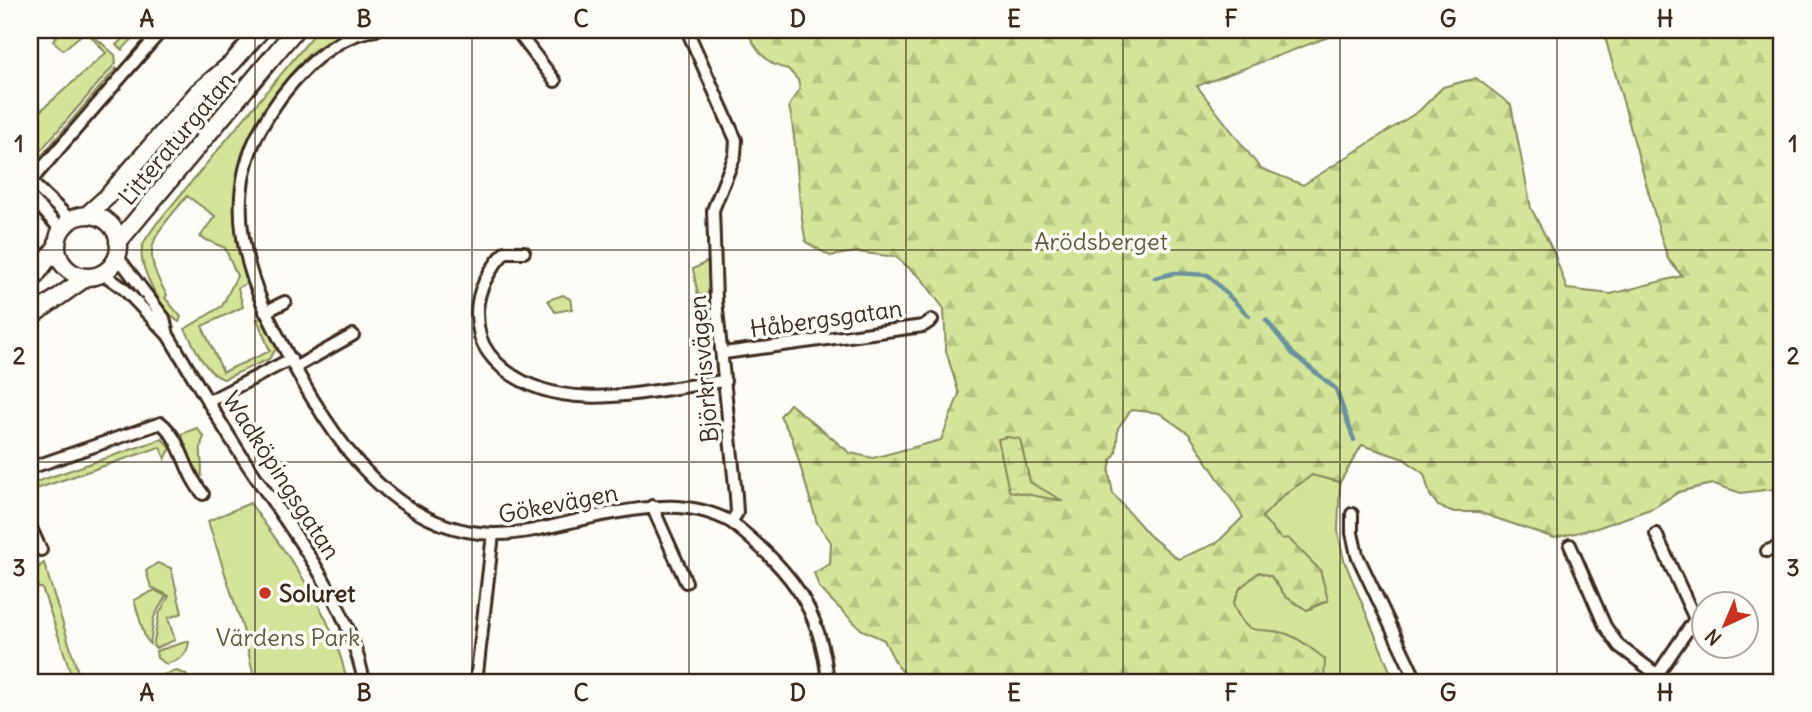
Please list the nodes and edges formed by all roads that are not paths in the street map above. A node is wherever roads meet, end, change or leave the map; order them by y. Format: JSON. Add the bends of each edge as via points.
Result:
{"nodes":[{"id":1,"x":162,"y":30,"type":"edge"},
{"id":2,"x":261,"y":30,"type":"edge"},
{"id":3,"x":295,"y":30,"type":"edge"},
{"id":4,"x":376,"y":30,"type":"edge"},
{"id":5,"x":516,"y":30,"type":"edge"},
{"id":6,"x":687,"y":30,"type":"edge"},
{"id":7,"x":555,"y":81,"type":"dead end"},
{"id":8,"x":30,"y":182,"type":"edge"},
{"id":9,"x":30,"y":196,"type":"edge"},
{"id":10,"x":69,"y":228,"type":"junction"},
{"id":11,"x":118,"y":249,"type":"junction"},
{"id":12,"x":524,"y":252,"type":"dead end"},
{"id":13,"x":94,"y":275,"type":"junction"},
{"id":14,"x":30,"y":283,"type":"edge"},
{"id":15,"x":285,"y":302,"type":"dead end"},
{"id":16,"x":265,"y":312,"type":"junction"},
{"id":17,"x":30,"y":317,"type":"edge"},
{"id":18,"x":932,"y":320,"type":"dead end"},
{"id":19,"x":168,"y":335,"type":"junction"},
{"id":20,"x":353,"y":335,"type":"dead end"},
{"id":21,"x":724,"y":353,"type":"junction"},
{"id":22,"x":293,"y":363,"type":"junction"},
{"id":23,"x":724,"y":381,"type":"junction"},
{"id":24,"x":209,"y":401,"type":"junction"},
{"id":25,"x":30,"y":468,"type":"edge"},
{"id":26,"x":203,"y":494,"type":"dead end"},
{"id":27,"x":652,"y":506,"type":"junction"},
{"id":28,"x":1352,"y":514,"type":"dead end"},
{"id":29,"x":731,"y":522,"type":"junction"},
{"id":30,"x":30,"y":526,"type":"edge"},
{"id":31,"x":493,"y":534,"type":"junction"},
{"id":32,"x":1656,"y":534,"type":"dead end"},
{"id":33,"x":1570,"y":545,"type":"dead end"},
{"id":34,"x":1782,"y":547,"type":"edge"},
{"id":35,"x":41,"y":550,"type":"dead end"},
{"id":36,"x":1767,"y":551,"type":"dead end"},
{"id":37,"x":686,"y":582,"type":"dead end"},
{"id":38,"x":1657,"y":675,"type":"junction"},
{"id":39,"x":364,"y":682,"type":"edge"},
{"id":40,"x":476,"y":682,"type":"edge"},
{"id":41,"x":828,"y":682,"type":"edge"},
{"id":42,"x":1417,"y":682,"type":"edge"},
{"id":43,"x":1667,"y":682,"type":"edge"}],
"edges":[{"from":1,"to":8,"type":"street"},
{"from":2,"to":10,"type":"street","name":"Litteraturgatan","via":[[198,92],[107,197]]},
{"from":3,"to":11,"type":"street","name":"Litteraturgatan"},
{"from":4,"to":16,"type":"street","via":[[349,36],[309,67],[270,112],[252,146],[241,192],[241,228],[247,264]]},
{"from":5,"to":7,"type":"street"},
{"from":6,"to":21,"type":"street","name":"Björkrisvägen","via":[[736,140],[735,155],[713,210],[716,299]]},
{"from":8,"to":10,"type":"street"},
{"from":9,"to":10,"type":"street"},
{"from":10,"to":11,"type":"street","name":"Litteraturgatan","via":[[108,223]]},
{"from":10,"to":13,"type":"street","via":[[66,267]]},
{"from":10,"to":14,"type":"street","name":"Litteraturgatan"},
{"from":11,"to":13,"type":"street","name":"Litteraturgatan"},
{"from":11,"to":19,"type":"street","name":"Wadköpingsgatan","via":[[164,318]]},
{"from":12,"to":23,"type":"street","via":[[505,252],[482,283],[478,300],[481,338],[497,363],[512,375],[539,388],[582,397]]},
{"from":13,"to":17,"type":"street","name":"Litteraturgatan"},
{"from":13,"to":19,"type":"street","name":"Wadköpingsgatan","via":[[123,288]]},
{"from":15,"to":16,"type":"street"},
{"from":16,"to":22,"type":"street"},
{"from":18,"to":21,"type":"street","name":"Håbergsgatan","via":[[923,326]]},
{"from":19,"to":24,"type":"street","name":"Wadköpingsgatan"},
{"from":20,"to":22,"type":"street"},
{"from":21,"to":23,"type":"street","name":"Björkrisvägen"},
{"from":22,"to":24,"type":"street"},
{"from":22,"to":31,"type":"street","via":[[336,439],[377,482],[407,505],[438,520]]},
{"from":23,"to":29,"type":"street","name":"Björkrisvägen","via":[[737,513]]},
{"from":24,"to":39,"type":"street","name":"Wadköpingsgatan","via":[[341,610]]},
{"from":25,"to":26,"type":"street","via":[[161,424],[173,433],[190,480]]},
{"from":27,"to":29,"type":"street","name":"Gökevägen","via":[[684,506]]},
{"from":27,"to":31,"type":"street","name":"Gökevägen"},
{"from":27,"to":37,"type":"street","name":"Gökevägen"},
{"from":28,"to":42,"type":"street","via":[[1357,555]]},
{"from":29,"to":41,"type":"street","via":[[785,569],[804,596],[824,649]]},
{"from":30,"to":35,"type":"street"},
{"from":31,"to":40,"type":"street","name":"Gökevägen"},
{"from":32,"to":38,"type":"street","via":[[1695,619]]},
{"from":33,"to":38,"type":"street","via":[[1610,633],[1619,646]]},
{"from":34,"to":36,"type":"street"},
{"from":38,"to":43,"type":"street"}]}
